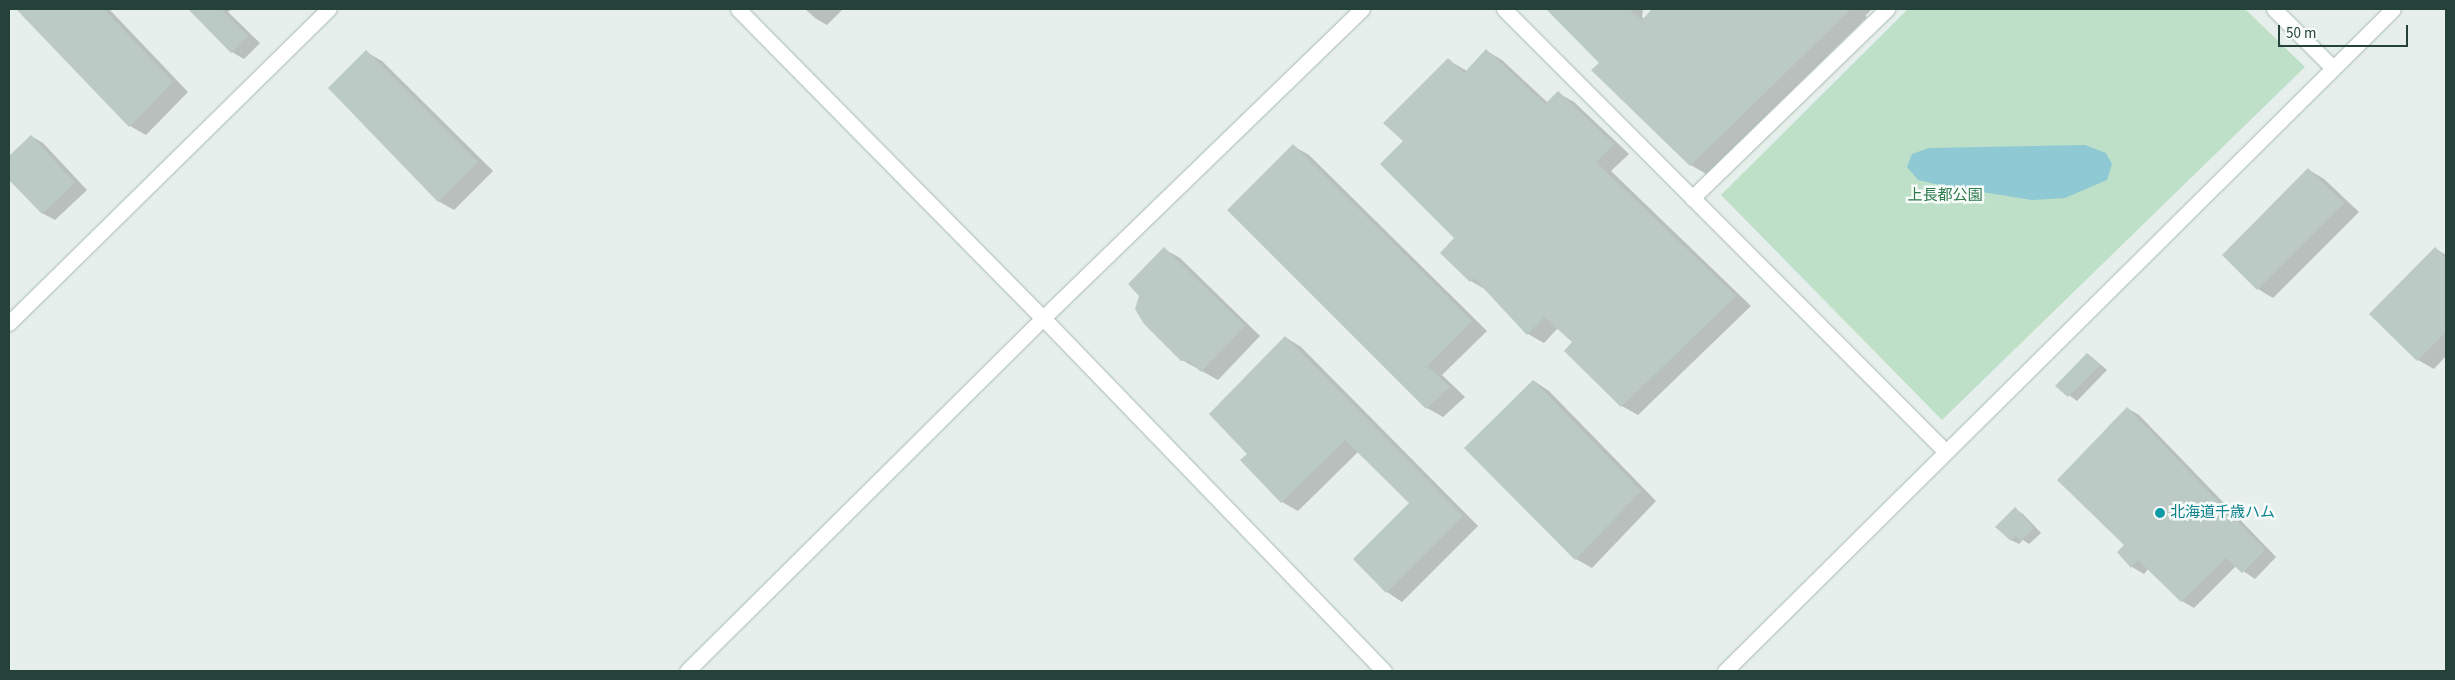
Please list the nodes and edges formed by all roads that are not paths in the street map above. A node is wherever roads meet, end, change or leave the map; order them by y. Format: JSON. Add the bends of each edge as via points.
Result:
{"nodes":[{"id":1,"x":328,"y":9,"type":"edge"},
{"id":2,"x":738,"y":9,"type":"edge"},
{"id":3,"x":1362,"y":9,"type":"edge"},
{"id":4,"x":1504,"y":9,"type":"edge"},
{"id":5,"x":1887,"y":9,"type":"edge"},
{"id":6,"x":2274,"y":9,"type":"edge"},
{"id":7,"x":2393,"y":9,"type":"edge"},
{"id":8,"x":2333,"y":68,"type":"junction"},
{"id":9,"x":1692,"y":198,"type":"junction"},
{"id":10,"x":1044,"y":318,"type":"junction"},
{"id":11,"x":9,"y":323,"type":"edge"},
{"id":12,"x":1945,"y":451,"type":"junction"},
{"id":13,"x":687,"y":671,"type":"edge"},
{"id":14,"x":1384,"y":671,"type":"edge"},
{"id":15,"x":1725,"y":671,"type":"edge"}],
"edges":[{"from":1,"to":11,"type":"street"},
{"from":2,"to":10,"type":"street"},
{"from":3,"to":10,"type":"street"},
{"from":4,"to":9,"type":"street"},
{"from":5,"to":9,"type":"street"},
{"from":6,"to":8,"type":"street"},
{"from":7,"to":8,"type":"street"},
{"from":8,"to":12,"type":"street"},
{"from":9,"to":12,"type":"street"},
{"from":10,"to":13,"type":"street"},
{"from":10,"to":14,"type":"street"},
{"from":12,"to":15,"type":"street"}]}
